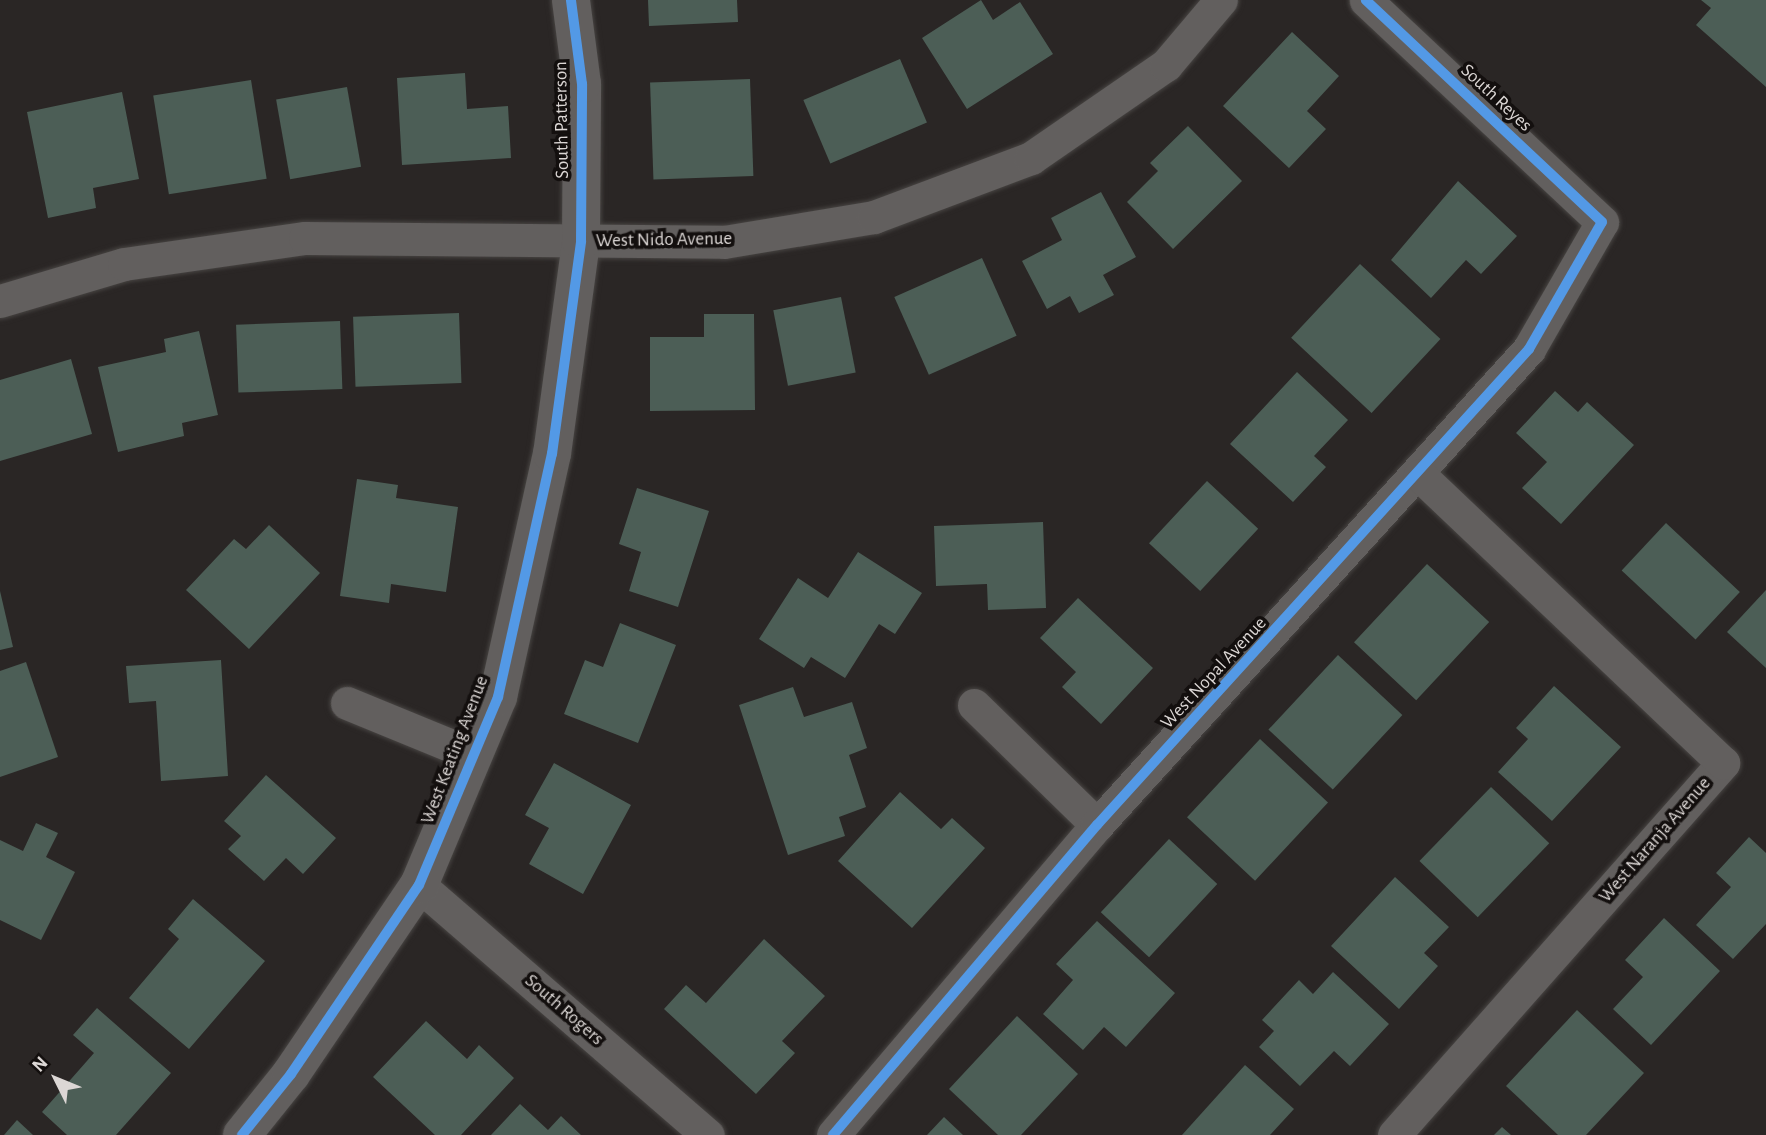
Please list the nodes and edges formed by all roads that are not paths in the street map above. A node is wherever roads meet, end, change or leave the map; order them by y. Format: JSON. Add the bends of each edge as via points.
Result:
{"nodes":[{"id":1,"x":571,"y":0,"type":"edge"},
{"id":2,"x":1221,"y":0,"type":"edge"},
{"id":3,"x":1366,"y":0,"type":"edge"},
{"id":4,"x":1602,"y":222,"type":"joint"},
{"id":5,"x":581,"y":240,"type":"junction"},
{"id":6,"x":0,"y":301,"type":"edge"},
{"id":7,"x":1420,"y":475,"type":"junction"},
{"id":8,"x":347,"y":703,"type":"dead end"},
{"id":9,"x":974,"y":705,"type":"dead end"},
{"id":10,"x":474,"y":755,"type":"junction"},
{"id":11,"x":1097,"y":825,"type":"junction"},
{"id":12,"x":419,"y":885,"type":"junction"},
{"id":13,"x":242,"y":1135,"type":"edge"},
{"id":14,"x":708,"y":1135,"type":"edge"},
{"id":15,"x":833,"y":1135,"type":"edge"},
{"id":16,"x":1394,"y":1135,"type":"edge"}],
"edges":[{"from":1,"to":5,"type":"street","name":"South Patterson","via":[[582,84]]},
{"from":2,"to":5,"type":"street","name":"West Nido Avenue","via":[[1166,65],[1019,163],[874,217],[724,242]]},
{"from":3,"to":4,"type":"street","name":"South Reyes"},
{"from":4,"to":7,"type":"street","name":"West Nopal Avenue","via":[[1529,349]]},
{"from":5,"to":6,"type":"street","name":"West Nido Avenue","via":[[305,238],[124,264]]},
{"from":5,"to":10,"type":"street","name":"West Keating Avenue","via":[[552,454],[498,697]]},
{"from":7,"to":11,"type":"street","name":"West Nopal Avenue"},
{"from":7,"to":16,"type":"street","name":"West Naranja Avenue","via":[[1723,763]]},
{"from":8,"to":10,"type":"street"},
{"from":9,"to":11,"type":"street"},
{"from":10,"to":12,"type":"street","name":"West Keating Avenue"},
{"from":11,"to":15,"type":"street","name":"West Nopal Avenue"},
{"from":12,"to":13,"type":"street","name":"West Keating Avenue","via":[[291,1074]]},
{"from":12,"to":14,"type":"street","name":"South Rogers"}]}
